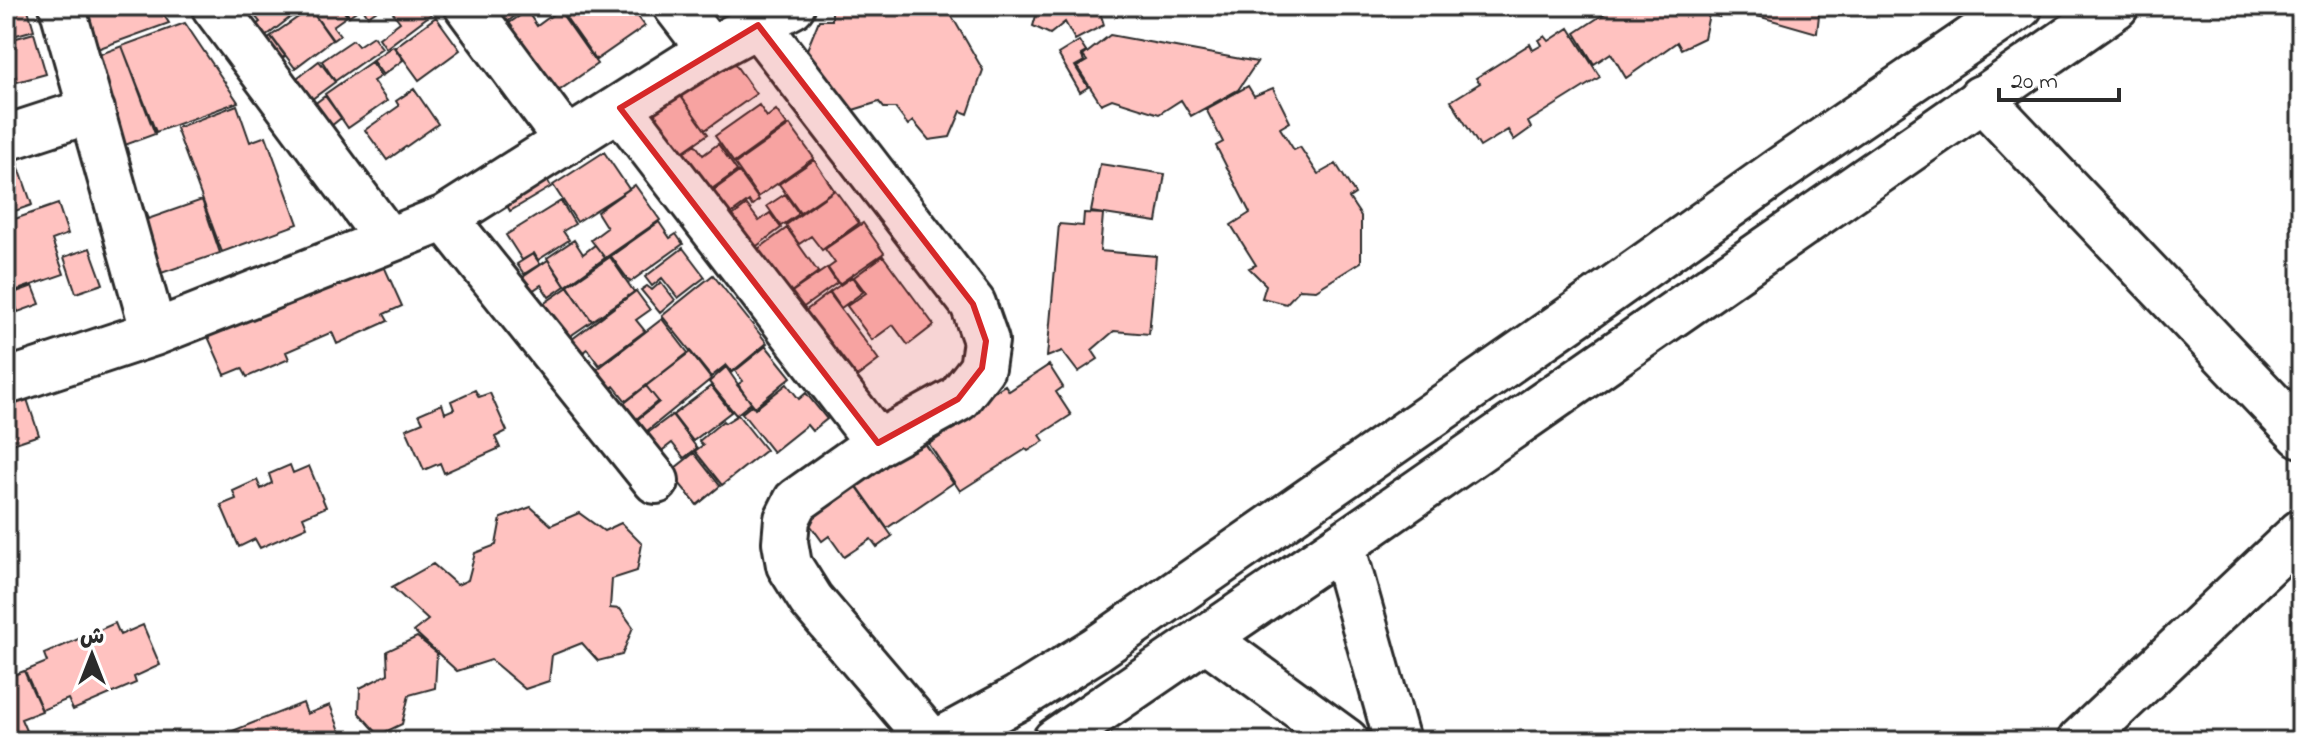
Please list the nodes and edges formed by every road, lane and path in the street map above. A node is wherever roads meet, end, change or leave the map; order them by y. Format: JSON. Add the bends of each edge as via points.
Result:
{"nodes":[{"id":1,"x":62,"y":6,"type":"edge"},
{"id":2,"x":214,"y":6,"type":"edge"},
{"id":3,"x":467,"y":6,"type":"edge"},
{"id":4,"x":676,"y":6,"type":"edge"},
{"id":5,"x":2116,"y":6,"type":"edge"},
{"id":6,"x":1998,"y":12,"type":"edge"},
{"id":7,"x":775,"y":16,"type":"edge"},
{"id":8,"x":710,"y":50,"type":"junction"},
{"id":9,"x":1981,"y":98,"type":"junction"},
{"id":10,"x":620,"y":108,"type":"junction"},
{"id":11,"x":92,"y":110,"type":"junction"},
{"id":12,"x":6,"y":138,"type":"edge"},
{"id":13,"x":567,"y":141,"type":"junction"},
{"id":14,"x":445,"y":218,"type":"junction"},
{"id":15,"x":388,"y":240,"type":"junction"},
{"id":16,"x":1580,"y":312,"type":"junction"},
{"id":17,"x":154,"y":333,"type":"junction"},
{"id":18,"x":1614,"y":355,"type":"junction"},
{"id":19,"x":6,"y":382,"type":"edge"},
{"id":20,"x":2301,"y":435,"type":"edge"},
{"id":21,"x":878,"y":443,"type":"junction"},
{"id":22,"x":656,"y":481,"type":"dead end"},
{"id":23,"x":2301,"y":532,"type":"edge"},
{"id":24,"x":1342,"y":545,"type":"junction"},
{"id":25,"x":1205,"y":638,"type":"junction"},
{"id":26,"x":931,"y":741,"type":"edge"},
{"id":27,"x":939,"y":741,"type":"edge"},
{"id":28,"x":1055,"y":741,"type":"edge"},
{"id":29,"x":1346,"y":741,"type":"edge"},
{"id":30,"x":1397,"y":741,"type":"edge"},
{"id":31,"x":2080,"y":741,"type":"edge"}],
"edges":[{"from":1,"to":11,"type":"street"},
{"from":2,"to":15,"type":"street"},
{"from":3,"to":13,"type":"street"},
{"from":4,"to":8,"type":"street"},
{"from":5,"to":9,"type":"street"},
{"from":6,"to":16,"type":"street"},
{"from":7,"to":8,"type":"street"},
{"from":7,"to":21,"type":"street","via":[[973,304],[986,341],[982,368],[958,399]]},
{"from":8,"to":10,"type":"street"},
{"from":9,"to":18,"type":"street"},
{"from":9,"to":20,"type":"street"},
{"from":10,"to":13,"type":"street"},
{"from":10,"to":21,"type":"street"},
{"from":11,"to":12,"type":"street"},
{"from":11,"to":17,"type":"street"},
{"from":13,"to":14,"type":"street"},
{"from":14,"to":15,"type":"street"},
{"from":14,"to":22,"type":"street"},
{"from":15,"to":17,"type":"street"},
{"from":16,"to":18,"type":"street"},
{"from":16,"to":27,"type":"street","via":[[1095,650]]},
{"from":17,"to":19,"type":"street"},
{"from":18,"to":24,"type":"street"},
{"from":21,"to":26,"type":"street","via":[[796,501],[787,519],[789,565],[811,600]]},
{"from":23,"to":31,"type":"street"},
{"from":24,"to":25,"type":"street"},
{"from":24,"to":30,"type":"street"},
{"from":25,"to":28,"type":"street"},
{"from":25,"to":29,"type":"street"}]}
